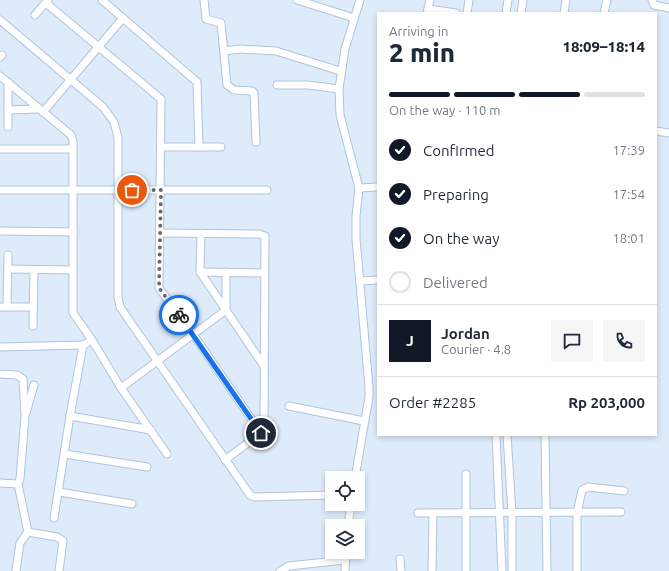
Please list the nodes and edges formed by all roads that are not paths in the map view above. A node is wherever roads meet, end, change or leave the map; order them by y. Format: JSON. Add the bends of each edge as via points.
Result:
{"nodes":[{"id":1,"x":102,"y":0,"type":"edge"},
{"id":2,"x":204,"y":0,"type":"edge"},
{"id":3,"x":297,"y":0,"type":"edge"},
{"id":4,"x":360,"y":0,"type":"edge"},
{"id":5,"x":430,"y":0,"type":"edge"},
{"id":6,"x":469,"y":0,"type":"edge"},
{"id":7,"x":508,"y":0,"type":"edge"},
{"id":8,"x":524,"y":0,"type":"edge"},
{"id":9,"x":566,"y":0,"type":"edge"},
{"id":10,"x":607,"y":0,"type":"edge"},
{"id":11,"x":652,"y":0,"type":"edge"},
{"id":12,"x":47,"y":2,"type":"edge"},
{"id":13,"x":669,"y":8,"type":"edge"},
{"id":14,"x":428,"y":11,"type":"edge"},
{"id":15,"x":442,"y":12,"type":"edge"},
{"id":16,"x":467,"y":12,"type":"edge"},
{"id":17,"x":506,"y":12,"type":"edge"},
{"id":18,"x":521,"y":12,"type":"edge"},
{"id":19,"x":564,"y":12,"type":"edge"},
{"id":20,"x":604,"y":12,"type":"edge"},
{"id":21,"x":35,"y":16,"type":"dead end"},
{"id":22,"x":123,"y":18,"type":"junction"},
{"id":23,"x":354,"y":18,"type":"junction"},
{"id":24,"x":0,"y":20,"type":"edge"},
{"id":25,"x":98,"y":47,"type":"junction"},
{"id":26,"x":224,"y":51,"type":"junction"},
{"id":27,"x":340,"y":71,"type":"junction"},
{"id":28,"x":0,"y":76,"type":"edge"},
{"id":29,"x":70,"y":79,"type":"junction"},
{"id":30,"x":8,"y":82,"type":"junction"},
{"id":31,"x":277,"y":85,"type":"dead end"},
{"id":32,"x":338,"y":89,"type":"junction"},
{"id":33,"x":8,"y":110,"type":"junction"},
{"id":34,"x":41,"y":110,"type":"junction"},
{"id":35,"x":8,"y":127,"type":"dead end"},
{"id":36,"x":657,"y":131,"type":"edge"},
{"id":37,"x":669,"y":133,"type":"edge"},
{"id":38,"x":256,"y":142,"type":"dead end"},
{"id":39,"x":198,"y":147,"type":"junction"},
{"id":40,"x":221,"y":147,"type":"dead end"},
{"id":41,"x":161,"y":148,"type":"junction"},
{"id":42,"x":0,"y":149,"type":"edge"},
{"id":43,"x":73,"y":149,"type":"junction"},
{"id":44,"x":377,"y":187,"type":"edge"},
{"id":45,"x":359,"y":188,"type":"junction"},
{"id":46,"x":0,"y":190,"type":"edge"},
{"id":47,"x":74,"y":190,"type":"junction"},
{"id":48,"x":118,"y":190,"type":"junction"},
{"id":49,"x":161,"y":190,"type":"junction"},
{"id":50,"x":267,"y":190,"type":"dead end"},
{"id":51,"x":0,"y":231,"type":"edge"},
{"id":52,"x":74,"y":232,"type":"junction"},
{"id":53,"x":160,"y":233,"type":"junction"},
{"id":54,"x":201,"y":233,"type":"junction"},
{"id":55,"x":8,"y":256,"type":"dead end"},
{"id":56,"x":8,"y":269,"type":"junction"},
{"id":57,"x":34,"y":270,"type":"junction"},
{"id":58,"x":73,"y":270,"type":"junction"},
{"id":59,"x":200,"y":272,"type":"junction"},
{"id":60,"x":226,"y":272,"type":"junction"},
{"id":61,"x":264,"y":273,"type":"junction"},
{"id":62,"x":377,"y":280,"type":"edge"},
{"id":63,"x":360,"y":281,"type":"junction"},
{"id":64,"x":4,"y":307,"type":"edge"},
{"id":65,"x":33,"y":308,"type":"junction"},
{"id":66,"x":226,"y":310,"type":"junction"},
{"id":67,"x":33,"y":326,"type":"dead end"},
{"id":68,"x":193,"y":334,"type":"junction"},
{"id":69,"x":92,"y":340,"type":"junction"},
{"id":70,"x":83,"y":345,"type":"junction"},
{"id":71,"x":0,"y":347,"type":"edge"},
{"id":72,"x":157,"y":360,"type":"junction"},
{"id":73,"x":264,"y":367,"type":"junction"},
{"id":74,"x":0,"y":374,"type":"edge"},
{"id":75,"x":34,"y":385,"type":"dead end"},
{"id":76,"x":121,"y":388,"type":"junction"},
{"id":77,"x":289,"y":406,"type":"dead end"},
{"id":78,"x":25,"y":416,"type":"junction"},
{"id":79,"x":70,"y":416,"type":"junction"},
{"id":80,"x":364,"y":421,"type":"junction"},
{"id":81,"x":152,"y":430,"type":"junction"},
{"id":82,"x":261,"y":433,"type":"junction"},
{"id":83,"x":496,"y":436,"type":"edge"},
{"id":84,"x":508,"y":436,"type":"edge"},
{"id":85,"x":545,"y":436,"type":"edge"},
{"id":86,"x":65,"y":454,"type":"junction"},
{"id":87,"x":167,"y":454,"type":"dead end"},
{"id":88,"x":225,"y":460,"type":"junction"},
{"id":89,"x":147,"y":467,"type":"dead end"},
{"id":90,"x":356,"y":471,"type":"edge"},
{"id":91,"x":466,"y":474,"type":"dead end"},
{"id":92,"x":0,"y":483,"type":"edge"},
{"id":93,"x":18,"y":484,"type":"junction"},
{"id":94,"x":624,"y":491,"type":"dead end"},
{"id":95,"x":59,"y":492,"type":"junction"},
{"id":96,"x":325,"y":495,"type":"edge"},
{"id":97,"x":132,"y":504,"type":"dead end"},
{"id":98,"x":500,"y":512,"type":"junction"},
{"id":99,"x":621,"y":512,"type":"dead end"},
{"id":100,"x":418,"y":513,"type":"dead end"},
{"id":101,"x":433,"y":513,"type":"junction"},
{"id":102,"x":466,"y":513,"type":"junction"},
{"id":103,"x":512,"y":513,"type":"junction"},
{"id":104,"x":547,"y":513,"type":"junction"},
{"id":105,"x":577,"y":513,"type":"junction"},
{"id":106,"x":54,"y":518,"type":"dead end"},
{"id":107,"x":28,"y":532,"type":"junction"},
{"id":108,"x":400,"y":559,"type":"dead end"},
{"id":109,"x":345,"y":560,"type":"joint"},
{"id":110,"x":16,"y":571,"type":"edge"},
{"id":111,"x":58,"y":571,"type":"edge"},
{"id":112,"x":280,"y":571,"type":"edge"},
{"id":113,"x":345,"y":571,"type":"edge"},
{"id":114,"x":401,"y":571,"type":"edge"},
{"id":115,"x":432,"y":571,"type":"edge"},
{"id":116,"x":466,"y":571,"type":"edge"},
{"id":117,"x":502,"y":571,"type":"edge"},
{"id":118,"x":512,"y":571,"type":"edge"},
{"id":119,"x":547,"y":571,"type":"edge"},
{"id":120,"x":577,"y":571,"type":"edge"}],
"edges":[{"from":1,"to":22,"type":"street"},
{"from":2,"to":26,"type":"street","via":[[206,19],[221,23]]},
{"from":3,"to":23,"type":"street"},
{"from":4,"to":23,"type":"street"},
{"from":5,"to":14,"type":"street"},
{"from":6,"to":16,"type":"street"},
{"from":7,"to":17,"type":"street"},
{"from":8,"to":18,"type":"street"},
{"from":9,"to":19,"type":"street"},
{"from":10,"to":20,"type":"street"},
{"from":11,"to":13,"type":"street","via":[[654,5]]},
{"from":12,"to":21,"type":"street"},
{"from":12,"to":25,"type":"street"},
{"from":14,"to":15,"type":"street"},
{"from":22,"to":25,"type":"street"},
{"from":22,"to":39,"type":"street","via":[[197,82]]},
{"from":23,"to":27,"type":"street"},
{"from":24,"to":29,"type":"street"},
{"from":25,"to":29,"type":"street"},
{"from":25,"to":41,"type":"street","via":[[161,99]]},
{"from":26,"to":27,"type":"street","via":[[240,48],[276,51]]},
{"from":26,"to":38,"type":"street","via":[[227,85],[234,90],[254,93]]},
{"from":27,"to":32,"type":"street"},
{"from":28,"to":30,"type":"street"},
{"from":29,"to":34,"type":"street"},
{"from":29,"to":48,"type":"street","via":[[103,107],[114,122],[118,138]]},
{"from":30,"to":33,"type":"street"},
{"from":30,"to":34,"type":"street"},
{"from":31,"to":32,"type":"street","via":[[308,85]]},
{"from":32,"to":45,"type":"street","via":[[340,115]]},
{"from":33,"to":34,"type":"street"},
{"from":33,"to":35,"type":"street"},
{"from":34,"to":43,"type":"street","via":[[71,135]]},
{"from":36,"to":37,"type":"street"},
{"from":39,"to":40,"type":"street"},
{"from":39,"to":41,"type":"street"},
{"from":41,"to":49,"type":"street"},
{"from":42,"to":43,"type":"street"},
{"from":43,"to":47,"type":"street"},
{"from":44,"to":45,"type":"street"},
{"from":45,"to":63,"type":"street","via":[[356,224]]},
{"from":46,"to":47,"type":"street"},
{"from":47,"to":48,"type":"street"},
{"from":47,"to":52,"type":"street"},
{"from":48,"to":49,"type":"street"},
{"from":48,"to":72,"type":"street","via":[[120,308]]},
{"from":49,"to":50,"type":"street"},
{"from":49,"to":53,"type":"street"},
{"from":51,"to":52,"type":"street"},
{"from":52,"to":58,"type":"street"},
{"from":53,"to":54,"type":"street"},
{"from":53,"to":68,"type":"street","via":[[159,288]]},
{"from":54,"to":59,"type":"street"},
{"from":54,"to":61,"type":"street","via":[[264,234]]},
{"from":55,"to":56,"type":"street"},
{"from":56,"to":57,"type":"street"},
{"from":56,"to":64,"type":"street"},
{"from":57,"to":58,"type":"street"},
{"from":57,"to":65,"type":"street"},
{"from":58,"to":69,"type":"street","via":[[73,313]]},
{"from":59,"to":60,"type":"street"},
{"from":59,"to":66,"type":"street"},
{"from":60,"to":61,"type":"street"},
{"from":60,"to":66,"type":"street"},
{"from":61,"to":73,"type":"street"},
{"from":62,"to":63,"type":"street"},
{"from":63,"to":80,"type":"street","via":[[369,387]]},
{"from":64,"to":65,"type":"street"},
{"from":65,"to":67,"type":"street"},
{"from":66,"to":68,"type":"street"},
{"from":66,"to":73,"type":"street"},
{"from":68,"to":72,"type":"street"},
{"from":68,"to":82,"type":"street"},
{"from":69,"to":70,"type":"street"},
{"from":69,"to":76,"type":"street"},
{"from":70,"to":71,"type":"street"},
{"from":70,"to":79,"type":"street"},
{"from":72,"to":76,"type":"street"},
{"from":72,"to":88,"type":"street"},
{"from":73,"to":82,"type":"street","via":[[264,427]]},
{"from":74,"to":78,"type":"street","via":[[17,375],[23,379]]},
{"from":75,"to":78,"type":"street"},
{"from":76,"to":81,"type":"street"},
{"from":77,"to":80,"type":"street"},
{"from":78,"to":93,"type":"street"},
{"from":79,"to":81,"type":"street"},
{"from":79,"to":86,"type":"street"},
{"from":80,"to":90,"type":"street"},
{"from":81,"to":87,"type":"street"},
{"from":82,"to":88,"type":"street"},
{"from":83,"to":98,"type":"street"},
{"from":84,"to":103,"type":"street"},
{"from":85,"to":104,"type":"street"},
{"from":86,"to":89,"type":"street"},
{"from":86,"to":95,"type":"street"},
{"from":88,"to":96,"type":"street","via":[[254,497]]},
{"from":91,"to":102,"type":"street"},
{"from":92,"to":93,"type":"street"},
{"from":93,"to":107,"type":"street"},
{"from":94,"to":105,"type":"street","via":[[584,488]]},
{"from":95,"to":97,"type":"street"},
{"from":95,"to":106,"type":"street"},
{"from":98,"to":102,"type":"street"},
{"from":98,"to":103,"type":"street"},
{"from":98,"to":117,"type":"street"},
{"from":99,"to":105,"type":"street"},
{"from":100,"to":101,"type":"street"},
{"from":101,"to":102,"type":"street"},
{"from":101,"to":115,"type":"street"},
{"from":102,"to":116,"type":"street"},
{"from":103,"to":104,"type":"street"},
{"from":103,"to":118,"type":"street"},
{"from":104,"to":105,"type":"street"},
{"from":104,"to":119,"type":"street"},
{"from":105,"to":120,"type":"street"},
{"from":107,"to":110,"type":"street","via":[[20,543]]},
{"from":107,"to":111,"type":"street","via":[[57,537],[63,541]]},
{"from":108,"to":114,"type":"street"},
{"from":109,"to":112,"type":"street","via":[[288,566]]},
{"from":109,"to":113,"type":"street"}]}
